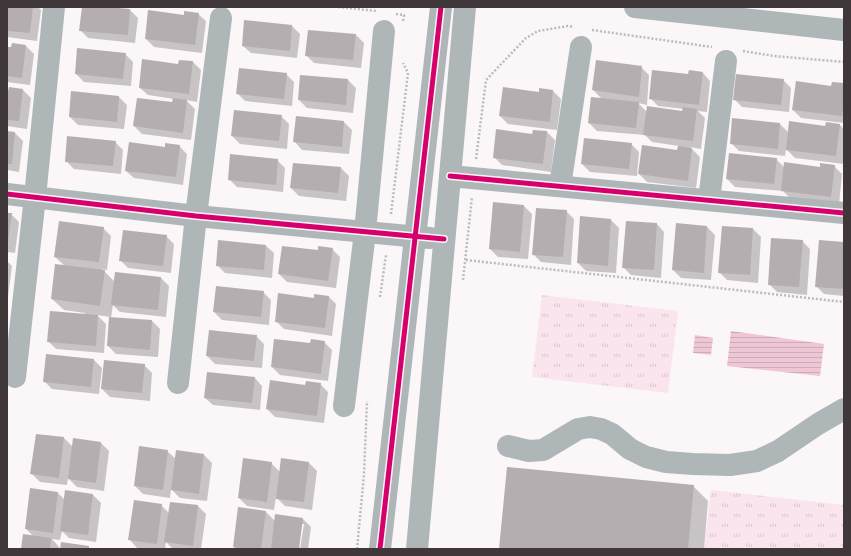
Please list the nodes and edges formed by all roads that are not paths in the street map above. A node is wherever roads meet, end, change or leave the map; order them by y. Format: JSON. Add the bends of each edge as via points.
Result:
{"nodes":[{"id":1,"x":54,"y":7,"type":"edge"},
{"id":2,"x":441,"y":7,"type":"edge"},
{"id":3,"x":464,"y":7,"type":"edge"},
{"id":4,"x":635,"y":7,"type":"edge"},
{"id":5,"x":745,"y":13,"type":"edge"},
{"id":6,"x":221,"y":18,"type":"dead end"},
{"id":7,"x":844,"y":30,"type":"edge"},
{"id":8,"x":384,"y":31,"type":"dead end"},
{"id":9,"x":583,"y":34,"type":"road end"},
{"id":10,"x":728,"y":53,"type":"road end"},
{"id":11,"x":450,"y":176,"type":"junction"},
{"id":12,"x":560,"y":186,"type":"junction"},
{"id":13,"x":7,"y":194,"type":"edge"},
{"id":14,"x":35,"y":196,"type":"junction"},
{"id":15,"x":709,"y":200,"type":"junction"},
{"id":16,"x":844,"y":213,"type":"edge"},
{"id":17,"x":196,"y":216,"type":"junction"},
{"id":18,"x":365,"y":232,"type":"junction"},
{"id":19,"x":416,"y":236,"type":"junction"},
{"id":20,"x":444,"y":239,"type":"junction"},
{"id":21,"x":14,"y":377,"type":"dead end"},
{"id":22,"x":178,"y":383,"type":"dead end"},
{"id":23,"x":344,"y":406,"type":"dead end"},
{"id":24,"x":844,"y":410,"type":"edge"},
{"id":25,"x":508,"y":446,"type":"dead end"},
{"id":26,"x":380,"y":549,"type":"edge"},
{"id":27,"x":417,"y":549,"type":"edge"}],
"edges":[{"from":1,"to":14,"type":"street"},
{"from":2,"to":19,"type":"street"},
{"from":3,"to":11,"type":"street"},
{"from":4,"to":5,"type":"street"},
{"from":5,"to":7,"type":"street"},
{"from":6,"to":17,"type":"street"},
{"from":8,"to":18,"type":"street"},
{"from":9,"to":12,"type":"street"},
{"from":10,"to":15,"type":"street"},
{"from":11,"to":12,"type":"street"},
{"from":11,"to":20,"type":"street"},
{"from":12,"to":15,"type":"street"},
{"from":13,"to":14,"type":"street"},
{"from":14,"to":17,"type":"street"},
{"from":14,"to":21,"type":"street"},
{"from":15,"to":16,"type":"street"},
{"from":17,"to":18,"type":"street"},
{"from":17,"to":22,"type":"street"},
{"from":18,"to":19,"type":"street"},
{"from":18,"to":23,"type":"street"},
{"from":19,"to":20,"type":"street"},
{"from":19,"to":26,"type":"street"},
{"from":20,"to":27,"type":"street"},
{"from":24,"to":25,"type":"street","via":[[778,451],[757,461],[730,465],[666,462],[646,457],[630,449],[612,434],[590,427],[578,429],[543,450],[529,451]]}]}
